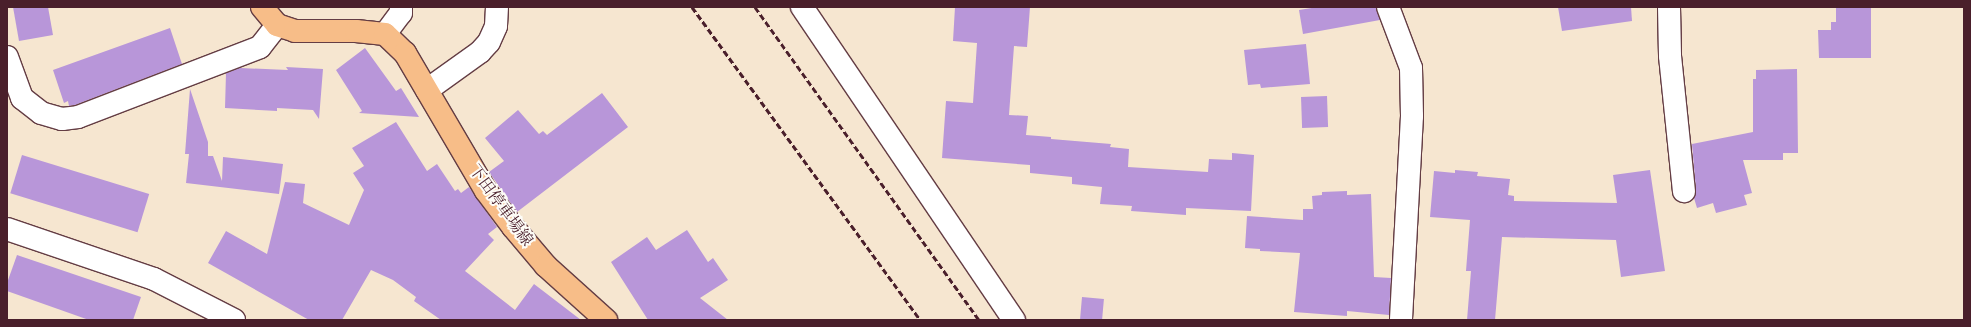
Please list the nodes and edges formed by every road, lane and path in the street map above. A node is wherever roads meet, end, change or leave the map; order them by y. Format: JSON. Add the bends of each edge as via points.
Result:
{"nodes":[{"id":1,"x":262,"y":7,"type":"edge"},
{"id":2,"x":402,"y":7,"type":"edge"},
{"id":3,"x":497,"y":7,"type":"edge"},
{"id":4,"x":802,"y":7,"type":"edge"},
{"id":5,"x":1388,"y":7,"type":"edge"},
{"id":6,"x":1669,"y":7,"type":"edge"},
{"id":7,"x":277,"y":25,"type":"junction"},
{"id":8,"x":385,"y":34,"type":"junction"},
{"id":9,"x":7,"y":56,"type":"edge"},
{"id":10,"x":427,"y":90,"type":"junction"},
{"id":11,"x":1684,"y":191,"type":"dead end"},
{"id":12,"x":7,"y":229,"type":"edge"},
{"id":13,"x":234,"y":320,"type":"edge"},
{"id":14,"x":606,"y":320,"type":"edge"},
{"id":15,"x":1014,"y":320,"type":"edge"},
{"id":16,"x":1401,"y":320,"type":"edge"}],
"edges":[{"from":1,"to":7,"type":"main road"},
{"from":2,"to":8,"type":"street","via":[[401,13]]},
{"from":3,"to":10,"type":"street","via":[[496,26],[489,42],[480,52]]},
{"from":4,"to":15,"type":"street"},
{"from":5,"to":16,"type":"street","via":[[1411,68],[1412,116]]},
{"from":6,"to":11,"type":"street","via":[[1670,56]]},
{"from":7,"to":8,"type":"main road","via":[[295,32],[356,31]]},
{"from":7,"to":9,"type":"street","via":[[260,47],[78,117],[62,119],[41,113],[22,98]]},
{"from":8,"to":10,"type":"main road","name":"下田停車場線","via":[[405,53]]},
{"from":10,"to":14,"type":"main road","name":"下田停車場線","via":[[486,191],[513,227],[546,266]]},
{"from":12,"to":13,"type":"street","via":[[154,279]]}]}
